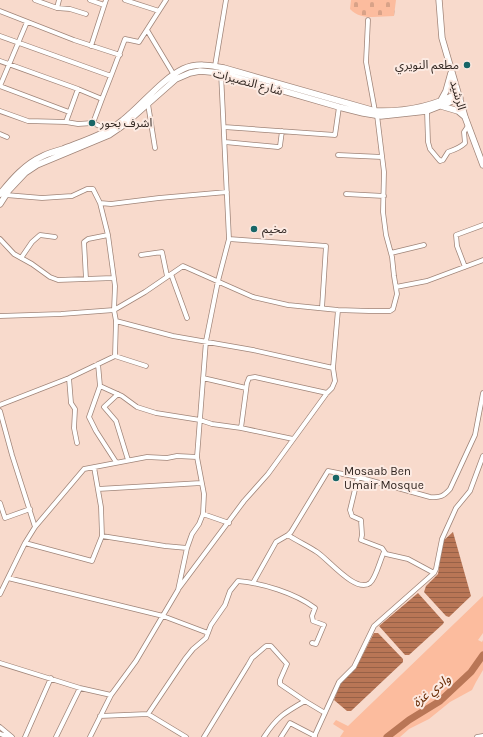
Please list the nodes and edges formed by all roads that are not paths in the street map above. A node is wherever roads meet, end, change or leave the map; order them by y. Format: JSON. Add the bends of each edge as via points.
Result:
{"nodes":[{"id":1,"x":35,"y":0,"type":"edge"},
{"id":2,"x":59,"y":0,"type":"edge"},
{"id":3,"x":90,"y":0,"type":"edge"},
{"id":4,"x":106,"y":0,"type":"edge"},
{"id":5,"x":125,"y":0,"type":"edge"},
{"id":6,"x":166,"y":0,"type":"edge"},
{"id":7,"x":226,"y":0,"type":"edge"},
{"id":8,"x":439,"y":0,"type":"edge"},
{"id":9,"x":104,"y":5,"type":"junction"},
{"id":10,"x":57,"y":8,"type":"junction"},
{"id":11,"x":159,"y":11,"type":"junction"},
{"id":12,"x":0,"y":12,"type":"edge"},
{"id":13,"x":86,"y":14,"type":"dead end"},
{"id":14,"x":368,"y":20,"type":"dead end"},
{"id":15,"x":27,"y":22,"type":"junction"},
{"id":16,"x":147,"y":30,"type":"junction"},
{"id":17,"x":0,"y":36,"type":"edge"},
{"id":18,"x":18,"y":43,"type":"junction"},
{"id":19,"x":91,"y":46,"type":"junction"},
{"id":20,"x":120,"y":55,"type":"junction"},
{"id":21,"x":0,"y":61,"type":"edge"},
{"id":22,"x":8,"y":64,"type":"junction"},
{"id":23,"x":215,"y":66,"type":"junction"},
{"id":24,"x":452,"y":71,"type":"junction"},
{"id":25,"x":221,"y":73,"type":"junction"},
{"id":26,"x":174,"y":75,"type":"junction"},
{"id":27,"x":111,"y":76,"type":"junction"},
{"id":28,"x":0,"y":86,"type":"edge"},
{"id":29,"x":78,"y":89,"type":"junction"},
{"id":30,"x":459,"y":96,"type":"junction"},
{"id":31,"x":102,"y":99,"type":"junction"},
{"id":32,"x":148,"y":104,"type":"junction"},
{"id":33,"x":440,"y":104,"type":"junction"},
{"id":34,"x":339,"y":107,"type":"junction"},
{"id":35,"x":427,"y":111,"type":"junction"},
{"id":36,"x":0,"y":112,"type":"edge"},
{"id":37,"x":69,"y":112,"type":"junction"},
{"id":38,"x":376,"y":113,"type":"junction"},
{"id":39,"x":465,"y":117,"type":"junction"},
{"id":40,"x":66,"y":122,"type":"junction"},
{"id":41,"x":93,"y":123,"type":"junction"},
{"id":42,"x":468,"y":126,"type":"junction"},
{"id":43,"x":224,"y":127,"type":"junction"},
{"id":44,"x":108,"y":130,"type":"junction"},
{"id":45,"x":282,"y":131,"type":"junction"},
{"id":46,"x":0,"y":134,"type":"edge"},
{"id":47,"x":7,"y":137,"type":"dead end"},
{"id":48,"x":225,"y":142,"type":"junction"},
{"id":49,"x":155,"y":148,"type":"dead end"},
{"id":50,"x":338,"y":155,"type":"dead end"},
{"id":51,"x":382,"y":157,"type":"junction"},
{"id":52,"x":483,"y":164,"type":"edge"},
{"id":53,"x":227,"y":192,"type":"junction"},
{"id":54,"x":3,"y":194,"type":"edge"},
{"id":55,"x":346,"y":194,"type":"dead end"},
{"id":56,"x":384,"y":196,"type":"junction"},
{"id":57,"x":100,"y":203,"type":"junction"},
{"id":58,"x":0,"y":204,"type":"edge"},
{"id":59,"x":483,"y":225,"type":"edge"},
{"id":60,"x":108,"y":235,"type":"junction"},
{"id":61,"x":55,"y":237,"type":"dead end"},
{"id":62,"x":0,"y":239,"type":"edge"},
{"id":63,"x":229,"y":239,"type":"junction"},
{"id":64,"x":424,"y":244,"type":"dead end"},
{"id":65,"x":391,"y":253,"type":"junction"},
{"id":66,"x":141,"y":255,"type":"dead end"},
{"id":67,"x":20,"y":258,"type":"junction"},
{"id":68,"x":483,"y":260,"type":"edge"},
{"id":69,"x":465,"y":267,"type":"junction"},
{"id":70,"x":169,"y":275,"type":"junction"},
{"id":71,"x":113,"y":278,"type":"junction"},
{"id":72,"x":86,"y":279,"type":"junction"},
{"id":73,"x":218,"y":281,"type":"junction"},
{"id":74,"x":396,"y":287,"type":"junction"},
{"id":75,"x":322,"y":308,"type":"junction"},
{"id":76,"x":114,"y":310,"type":"junction"},
{"id":77,"x":338,"y":310,"type":"junction"},
{"id":78,"x":0,"y":316,"type":"edge"},
{"id":79,"x":187,"y":318,"type":"dead end"},
{"id":80,"x":116,"y":321,"type":"junction"},
{"id":81,"x":206,"y":341,"type":"junction"},
{"id":82,"x":115,"y":356,"type":"junction"},
{"id":83,"x":98,"y":364,"type":"junction"},
{"id":84,"x":146,"y":366,"type":"dead end"},
{"id":85,"x":333,"y":368,"type":"junction"},
{"id":86,"x":69,"y":378,"type":"junction"},
{"id":87,"x":203,"y":378,"type":"junction"},
{"id":88,"x":100,"y":386,"type":"junction"},
{"id":89,"x":246,"y":388,"type":"junction"},
{"id":90,"x":327,"y":393,"type":"junction"},
{"id":91,"x":483,"y":393,"type":"edge"},
{"id":92,"x":118,"y":394,"type":"junction"},
{"id":93,"x":0,"y":405,"type":"edge"},
{"id":94,"x":0,"y":410,"type":"edge"},
{"id":95,"x":200,"y":420,"type":"junction"},
{"id":96,"x":242,"y":428,"type":"junction"},
{"id":97,"x":293,"y":439,"type":"junction"},
{"id":98,"x":77,"y":442,"type":"dead end"},
{"id":99,"x":483,"y":456,"type":"edge"},
{"id":100,"x":197,"y":457,"type":"junction"},
{"id":101,"x":128,"y":460,"type":"junction"},
{"id":102,"x":116,"y":462,"type":"junction"},
{"id":103,"x":94,"y":467,"type":"junction"},
{"id":104,"x":358,"y":477,"type":"junction"},
{"id":105,"x":201,"y":483,"type":"junction"},
{"id":106,"x":98,"y":490,"type":"junction"},
{"id":107,"x":0,"y":503,"type":"edge"},
{"id":108,"x":30,"y":509,"type":"junction"},
{"id":109,"x":203,"y":514,"type":"junction"},
{"id":110,"x":229,"y":524,"type":"junction"},
{"id":111,"x":35,"y":527,"type":"junction"},
{"id":112,"x":288,"y":535,"type":"junction"},
{"id":113,"x":102,"y":536,"type":"junction"},
{"id":114,"x":25,"y":543,"type":"junction"},
{"id":115,"x":188,"y":548,"type":"junction"},
{"id":116,"x":384,"y":552,"type":"junction"},
{"id":117,"x":434,"y":573,"type":"junction"},
{"id":118,"x":8,"y":578,"type":"junction"},
{"id":119,"x":253,"y":583,"type":"junction"},
{"id":120,"x":178,"y":590,"type":"junction"},
{"id":121,"x":0,"y":594,"type":"edge"},
{"id":122,"x":163,"y":616,"type":"junction"},
{"id":123,"x":208,"y":633,"type":"junction"},
{"id":124,"x":312,"y":643,"type":"dead end"},
{"id":125,"x":0,"y":663,"type":"edge"},
{"id":126,"x":51,"y":678,"type":"junction"},
{"id":127,"x":80,"y":688,"type":"junction"},
{"id":128,"x":111,"y":695,"type":"junction"},
{"id":129,"x":304,"y":701,"type":"junction"},
{"id":130,"x":325,"y":713,"type":"junction"},
{"id":131,"x":148,"y":714,"type":"junction"},
{"id":132,"x":100,"y":716,"type":"junction"},
{"id":133,"x":0,"y":727,"type":"edge"},
{"id":134,"x":0,"y":734,"type":"edge"},
{"id":135,"x":315,"y":736,"type":"edge"},
{"id":136,"x":483,"y":736,"type":"edge"},
{"id":137,"x":9,"y":737,"type":"edge"},
{"id":138,"x":12,"y":737,"type":"edge"},
{"id":139,"x":25,"y":737,"type":"edge"},
{"id":140,"x":56,"y":737,"type":"edge"},
{"id":141,"x":90,"y":737,"type":"edge"},
{"id":142,"x":186,"y":737,"type":"edge"},
{"id":143,"x":204,"y":737,"type":"edge"},
{"id":144,"x":264,"y":737,"type":"edge"},
{"id":145,"x":281,"y":737,"type":"edge"},
{"id":146,"x":477,"y":737,"type":"edge"}],
"edges":[{"from":1,"to":10,"type":"street"},
{"from":2,"to":10,"type":"street"},
{"from":3,"to":9,"type":"street"},
{"from":4,"to":9,"type":"street"},
{"from":5,"to":11,"type":"street"},
{"from":6,"to":11,"type":"street"},
{"from":7,"to":23,"type":"street"},
{"from":8,"to":24,"type":"main road","name":"الرشيد","via":[[442,38]]},
{"from":9,"to":19,"type":"street"},
{"from":10,"to":13,"type":"street"},
{"from":11,"to":16,"type":"street"},
{"from":12,"to":15,"type":"street"},
{"from":14,"to":38,"type":"street","via":[[366,62]]},
{"from":15,"to":18,"type":"street"},
{"from":15,"to":19,"type":"street"},
{"from":16,"to":20,"type":"street","via":[[139,42],[126,39]]},
{"from":16,"to":26,"type":"street"},
{"from":17,"to":18,"type":"street"},
{"from":18,"to":22,"type":"street"},
{"from":18,"to":27,"type":"street"},
{"from":19,"to":20,"type":"street"},
{"from":20,"to":27,"type":"street"},
{"from":21,"to":22,"type":"street"},
{"from":22,"to":28,"type":"street"},
{"from":22,"to":29,"type":"street"},
{"from":23,"to":26,"type":"main road","name":"شارع النصيرات","via":[[193,65]]},
{"from":23,"to":38,"type":"main road","name":"شارع النصيرات"},
{"from":24,"to":30,"type":"main road","name":"الرشيد"},
{"from":24,"to":33,"type":"main road"},
{"from":25,"to":32,"type":"main road","name":"شارع النصيرات","via":[[190,73],[176,79]]},
{"from":25,"to":34,"type":"main road","name":"شارع النصيرات"},
{"from":25,"to":43,"type":"street"},
{"from":26,"to":44,"type":"main road","name":"شارع النصيرات"},
{"from":27,"to":31,"type":"street"},
{"from":28,"to":37,"type":"street"},
{"from":29,"to":31,"type":"street"},
{"from":29,"to":37,"type":"street"},
{"from":30,"to":33,"type":"main road","name":"شارع النصيرات"},
{"from":30,"to":39,"type":"main road","name":"الرشيد"},
{"from":31,"to":41,"type":"street"},
{"from":32,"to":49,"type":"street"},
{"from":32,"to":54,"type":"main road","name":"شارع النصيرات","via":[[109,134],[37,165]]},
{"from":33,"to":35,"type":"main road","name":"شارع النصيرات"},
{"from":33,"to":38,"type":"main road","name":"شارع النصيرات"},
{"from":33,"to":39,"type":"main road","via":[[458,111]]},
{"from":34,"to":38,"type":"main road","name":"شارع النصيرات","via":[[363,113]]},
{"from":34,"to":45,"type":"street","via":[[335,135]]},
{"from":35,"to":38,"type":"main road","name":"شارع النصيرات","via":[[393,116]]},
{"from":35,"to":42,"type":"street","via":[[428,142],[430,149],[440,161],[448,152],[465,143],[464,132]]},
{"from":36,"to":40,"type":"street","via":[[28,121]]},
{"from":37,"to":40,"type":"street"},
{"from":38,"to":51,"type":"street"},
{"from":39,"to":42,"type":"main road","name":"الرشيد"},
{"from":40,"to":41,"type":"street"},
{"from":41,"to":44,"type":"street"},
{"from":42,"to":52,"type":"main road","name":"الرشيد"},
{"from":43,"to":45,"type":"street"},
{"from":43,"to":48,"type":"street"},
{"from":44,"to":54,"type":"main road","name":"شارع النصيرات","via":[[43,156],[15,176]]},
{"from":45,"to":48,"type":"street","via":[[278,147]]},
{"from":46,"to":47,"type":"street"},
{"from":48,"to":53,"type":"street"},
{"from":50,"to":51,"type":"street"},
{"from":51,"to":56,"type":"street"},
{"from":53,"to":57,"type":"street"},
{"from":53,"to":63,"type":"street"},
{"from":54,"to":57,"type":"street","via":[[42,198],[72,196],[93,189]]},
{"from":54,"to":58,"type":"main road","name":"شارع النصيرات"},
{"from":55,"to":56,"type":"street"},
{"from":56,"to":65,"type":"street","via":[[383,212]]},
{"from":57,"to":60,"type":"street"},
{"from":59,"to":69,"type":"street","via":[[456,235],[457,246]]},
{"from":60,"to":71,"type":"street"},
{"from":60,"to":72,"type":"street","via":[[84,242]]},
{"from":61,"to":67,"type":"street","via":[[40,235]]},
{"from":62,"to":67,"type":"street"},
{"from":63,"to":73,"type":"street"},
{"from":63,"to":75,"type":"street","via":[[326,246]]},
{"from":64,"to":65,"type":"street"},
{"from":65,"to":74,"type":"street"},
{"from":66,"to":70,"type":"street","via":[[162,252]]},
{"from":67,"to":72,"type":"street","via":[[58,280]]},
{"from":68,"to":69,"type":"street"},
{"from":69,"to":74,"type":"street","via":[[427,281]]},
{"from":70,"to":73,"type":"street","via":[[183,266]]},
{"from":70,"to":76,"type":"street"},
{"from":70,"to":79,"type":"street"},
{"from":71,"to":72,"type":"street"},
{"from":71,"to":76,"type":"street"},
{"from":73,"to":75,"type":"street","via":[[253,297],[288,305]]},
{"from":73,"to":81,"type":"street"},
{"from":74,"to":77,"type":"street","via":[[395,305],[390,311]]},
{"from":75,"to":77,"type":"street"},
{"from":76,"to":78,"type":"street"},
{"from":76,"to":80,"type":"street"},
{"from":77,"to":85,"type":"street"},
{"from":80,"to":81,"type":"street","via":[[173,336]]},
{"from":80,"to":82,"type":"street"},
{"from":81,"to":85,"type":"street"},
{"from":81,"to":87,"type":"street"},
{"from":82,"to":83,"type":"street"},
{"from":82,"to":84,"type":"street"},
{"from":83,"to":86,"type":"street"},
{"from":83,"to":88,"type":"street"},
{"from":85,"to":90,"type":"street","via":[[335,381]]},
{"from":86,"to":93,"type":"street"},
{"from":86,"to":98,"type":"street","via":[[71,403],[75,409],[74,428]]},
{"from":87,"to":89,"type":"street"},
{"from":87,"to":95,"type":"street"},
{"from":88,"to":92,"type":"street"},
{"from":88,"to":102,"type":"street","via":[[89,417]]},
{"from":89,"to":90,"type":"street","via":[[249,378],[255,377]]},
{"from":89,"to":96,"type":"street"},
{"from":90,"to":97,"type":"street"},
{"from":91,"to":104,"type":"street","via":[[475,434],[450,489],[444,496],[430,497]]},
{"from":92,"to":95,"type":"street","via":[[137,406],[156,413]]},
{"from":92,"to":101,"type":"street","via":[[104,407],[116,421]]},
{"from":94,"to":108,"type":"street"},
{"from":95,"to":96,"type":"street"},
{"from":95,"to":100,"type":"street"},
{"from":96,"to":97,"type":"street"},
{"from":97,"to":110,"type":"street"},
{"from":99,"to":117,"type":"street","via":[[470,491],[456,508],[442,539]]},
{"from":100,"to":101,"type":"street","via":[[147,457]]},
{"from":100,"to":105,"type":"street"},
{"from":101,"to":102,"type":"street"},
{"from":102,"to":103,"type":"street"},
{"from":103,"to":106,"type":"street"},
{"from":103,"to":111,"type":"street","via":[[84,469],[76,477]]},
{"from":104,"to":112,"type":"street","via":[[328,471]]},
{"from":104,"to":116,"type":"street","via":[[350,510],[352,516],[360,520],[361,540],[382,548]]},
{"from":105,"to":106,"type":"street"},
{"from":105,"to":109,"type":"street","via":[[204,494]]},
{"from":106,"to":113,"type":"street"},
{"from":107,"to":108,"type":"street","via":[[5,518]]},
{"from":108,"to":111,"type":"street"},
{"from":109,"to":110,"type":"street"},
{"from":109,"to":115,"type":"street"},
{"from":110,"to":120,"type":"street"},
{"from":111,"to":114,"type":"street"},
{"from":112,"to":116,"type":"street","via":[[317,552],[359,585],[369,584],[373,580]]},
{"from":112,"to":119,"type":"street","via":[[276,542]]},
{"from":113,"to":114,"type":"street","via":[[92,561]]},
{"from":113,"to":115,"type":"street"},
{"from":114,"to":118,"type":"street"},
{"from":115,"to":120,"type":"street"},
{"from":116,"to":117,"type":"street","via":[[408,559]]},
{"from":117,"to":130,"type":"street","via":[[374,626],[354,667],[339,682]]},
{"from":118,"to":121,"type":"street"},
{"from":118,"to":122,"type":"street"},
{"from":119,"to":123,"type":"street","via":[[238,581]]},
{"from":119,"to":124,"type":"street","via":[[296,597],[315,608],[313,620],[324,625],[316,644]]},
{"from":120,"to":122,"type":"street"},
{"from":122,"to":123,"type":"street"},
{"from":122,"to":128,"type":"street","via":[[136,661]]},
{"from":123,"to":131,"type":"street","via":[[184,659]]},
{"from":125,"to":126,"type":"street"},
{"from":126,"to":127,"type":"street"},
{"from":126,"to":139,"type":"street"},
{"from":127,"to":128,"type":"street"},
{"from":127,"to":140,"type":"street"},
{"from":128,"to":132,"type":"street"},
{"from":129,"to":130,"type":"street"},
{"from":129,"to":143,"type":"street","via":[[280,684],[287,664],[271,646],[266,646],[248,665]]},
{"from":129,"to":144,"type":"street","via":[[283,713]]},
{"from":130,"to":135,"type":"street"},
{"from":131,"to":132,"type":"street"},
{"from":131,"to":142,"type":"street"},
{"from":132,"to":141,"type":"street"},
{"from":133,"to":138,"type":"street"},
{"from":134,"to":137,"type":"street"},
{"from":135,"to":145,"type":"street","via":[[290,723]]},
{"from":136,"to":146,"type":"street"}]}
